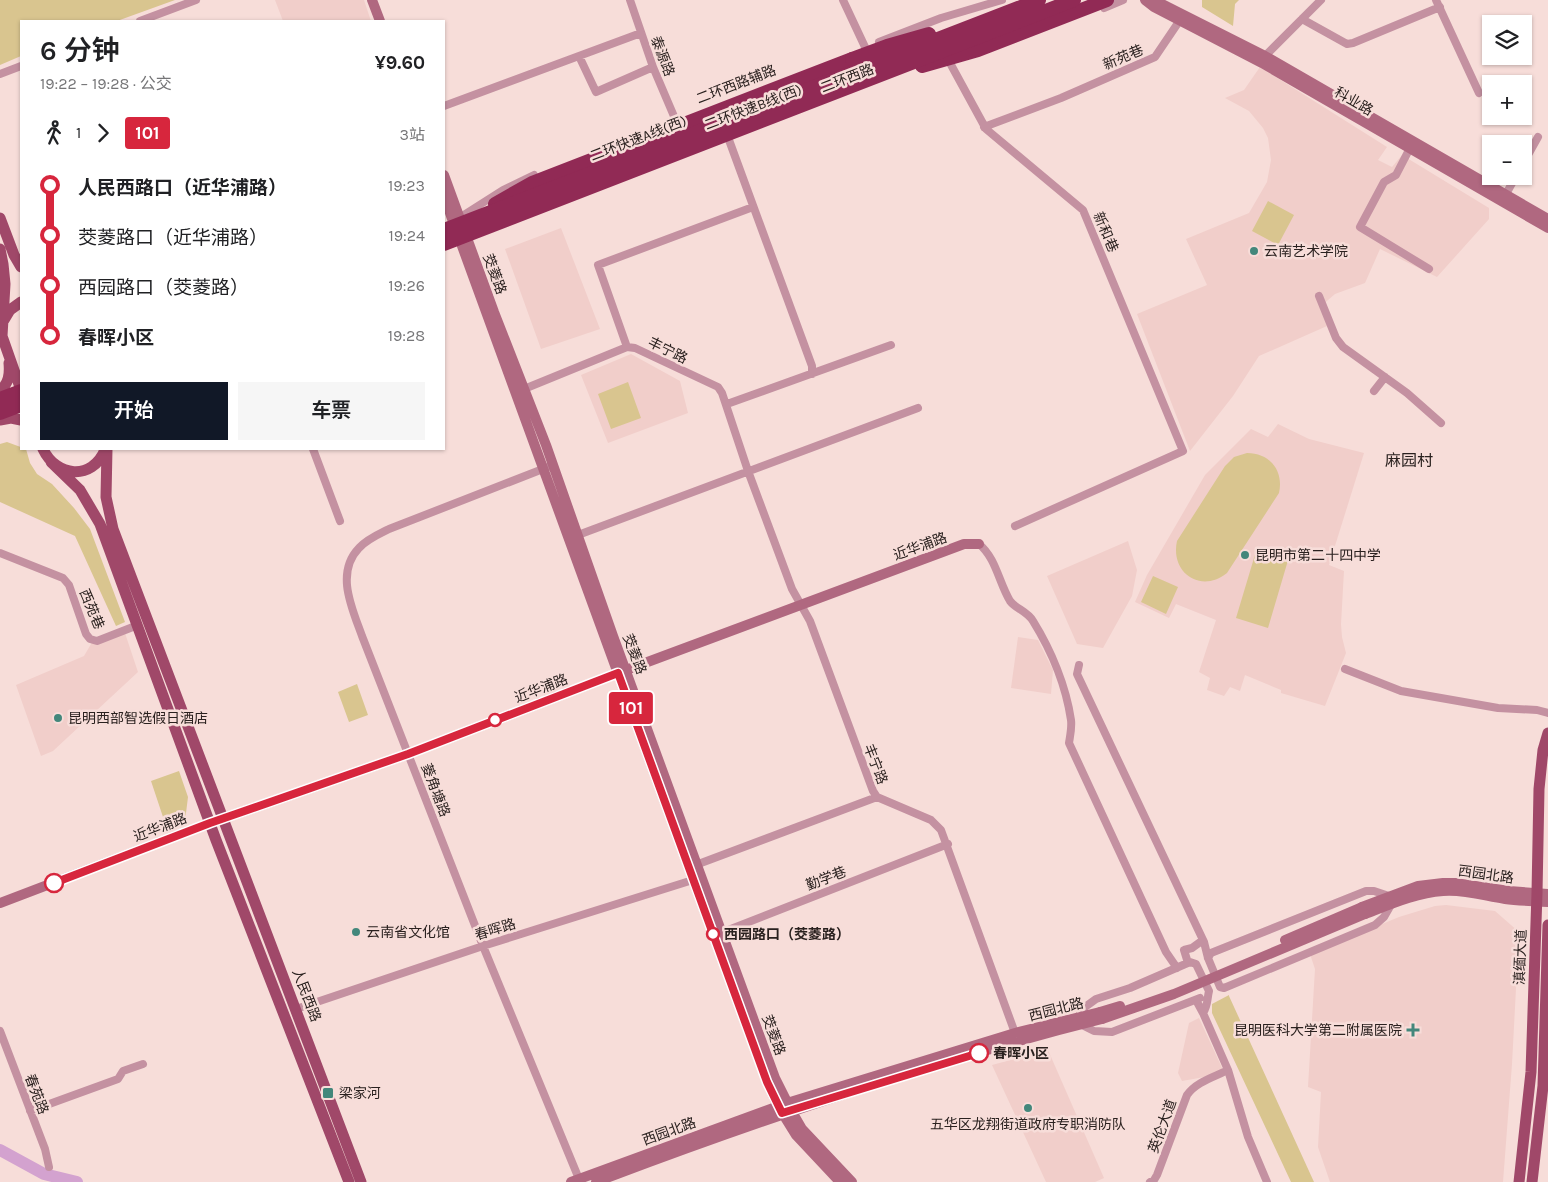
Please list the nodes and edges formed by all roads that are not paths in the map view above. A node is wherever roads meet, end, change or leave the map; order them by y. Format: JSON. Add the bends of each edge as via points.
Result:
{"nodes":[{"id":1,"x":196,"y":0,"type":"edge"},
{"id":2,"x":372,"y":0,"type":"edge"},
{"id":3,"x":379,"y":0,"type":"edge"},
{"id":4,"x":630,"y":0,"type":"edge"},
{"id":5,"x":843,"y":0,"type":"edge"},
{"id":6,"x":1022,"y":0,"type":"edge"},
{"id":7,"x":1039,"y":0,"type":"edge"},
{"id":8,"x":1074,"y":0,"type":"edge"},
{"id":9,"x":1091,"y":0,"type":"edge"},
{"id":10,"x":1107,"y":0,"type":"edge"},
{"id":11,"x":1123,"y":0,"type":"edge"},
{"id":12,"x":1145,"y":0,"type":"edge"},
{"id":13,"x":1154,"y":0,"type":"edge"},
{"id":14,"x":1321,"y":0,"type":"edge"},
{"id":15,"x":1438,"y":4,"type":"edge"},
{"id":16,"x":1006,"y":6,"type":"edge"},
{"id":17,"x":1302,"y":19,"type":"junction"},
{"id":18,"x":143,"y":20,"type":"edge"},
{"id":19,"x":380,"y":20,"type":"edge"},
{"id":20,"x":387,"y":20,"type":"edge"},
{"id":21,"x":1180,"y":20,"type":"junction"},
{"id":22,"x":641,"y":33,"type":"junction"},
{"id":23,"x":865,"y":47,"type":"junction"},
{"id":24,"x":579,"y":56,"type":"junction"},
{"id":25,"x":1265,"y":56,"type":"junction"},
{"id":26,"x":950,"y":63,"type":"junction"},
{"id":27,"x":20,"y":66,"type":"edge"},
{"id":28,"x":922,"y":66,"type":"junction"},
{"id":29,"x":653,"y":67,"type":"junction"},
{"id":30,"x":0,"y":74,"type":"edge"},
{"id":31,"x":1478,"y":93,"type":"dead end"},
{"id":32,"x":445,"y":106,"type":"edge"},
{"id":33,"x":676,"y":120,"type":"junction"},
{"id":34,"x":984,"y":127,"type":"junction"},
{"id":35,"x":1538,"y":137,"type":"dead end"},
{"id":36,"x":729,"y":140,"type":"junction"},
{"id":37,"x":1410,"y":148,"type":"junction"},
{"id":38,"x":1532,"y":148,"type":"edge"},
{"id":39,"x":445,"y":180,"type":"edge"},
{"id":40,"x":1511,"y":185,"type":"edge"},
{"id":41,"x":1506,"y":194,"type":"junction"},
{"id":42,"x":445,"y":199,"type":"edge"},
{"id":43,"x":495,"y":204,"type":"junction"},
{"id":44,"x":753,"y":207,"type":"junction"},
{"id":45,"x":0,"y":218,"type":"edge"},
{"id":46,"x":1548,"y":219,"type":"edge"},
{"id":47,"x":1548,"y":228,"type":"edge"},
{"id":48,"x":456,"y":230,"type":"edge"},
{"id":49,"x":445,"y":241,"type":"edge"},
{"id":50,"x":445,"y":242,"type":"edge"},
{"id":51,"x":445,"y":248,"type":"edge"},
{"id":52,"x":0,"y":249,"type":"edge"},
{"id":53,"x":20,"y":265,"type":"edge"},
{"id":54,"x":1429,"y":269,"type":"dead end"},
{"id":55,"x":1319,"y":296,"type":"dead end"},
{"id":56,"x":20,"y":303,"type":"edge"},
{"id":57,"x":2,"y":328,"type":"junction"},
{"id":58,"x":4,"y":345,"type":"junction"},
{"id":59,"x":891,"y":346,"type":"dead end"},
{"id":60,"x":627,"y":347,"type":"junction"},
{"id":61,"x":812,"y":374,"type":"junction"},
{"id":62,"x":1385,"y":377,"type":"junction"},
{"id":63,"x":20,"y":389,"type":"edge"},
{"id":64,"x":524,"y":389,"type":"junction"},
{"id":65,"x":1374,"y":390,"type":"dead end"},
{"id":66,"x":0,"y":391,"type":"edge"},
{"id":67,"x":20,"y":392,"type":"edge"},
{"id":68,"x":0,"y":401,"type":"edge"},
{"id":69,"x":20,"y":403,"type":"edge"},
{"id":70,"x":727,"y":404,"type":"junction"},
{"id":71,"x":918,"y":408,"type":"dead end"},
{"id":72,"x":0,"y":411,"type":"edge"},
{"id":73,"x":0,"y":420,"type":"edge"},
{"id":74,"x":20,"y":420,"type":"edge"},
{"id":75,"x":1441,"y":423,"type":"dead end"},
{"id":76,"x":44,"y":450,"type":"edge"},
{"id":77,"x":105,"y":450,"type":"edge"},
{"id":78,"x":106,"y":450,"type":"edge"},
{"id":79,"x":313,"y":450,"type":"edge"},
{"id":80,"x":51,"y":462,"type":"junction"},
{"id":81,"x":548,"y":467,"type":"junction"},
{"id":82,"x":748,"y":471,"type":"junction"},
{"id":83,"x":340,"y":521,"type":"dead end"},
{"id":84,"x":1014,"y":526,"type":"dead end"},
{"id":85,"x":578,"y":535,"type":"junction"},
{"id":86,"x":979,"y":544,"type":"joint"},
{"id":87,"x":0,"y":553,"type":"edge"},
{"id":88,"x":801,"y":605,"type":"junction"},
{"id":89,"x":138,"y":625,"type":"junction"},
{"id":90,"x":1079,"y":665,"type":"dead end"},
{"id":91,"x":1345,"y":668,"type":"dead end"},
{"id":92,"x":622,"y":672,"type":"junction"},
{"id":93,"x":1548,"y":713,"type":"edge"},
{"id":94,"x":1548,"y":733,"type":"edge"},
{"id":95,"x":408,"y":754,"type":"junction"},
{"id":96,"x":877,"y":797,"type":"junction"},
{"id":97,"x":224,"y":818,"type":"junction"},
{"id":98,"x":210,"y":823,"type":"junction"},
{"id":99,"x":948,"y":844,"type":"junction"},
{"id":100,"x":693,"y":866,"type":"junction"},
{"id":101,"x":697,"y":878,"type":"junction"},
{"id":102,"x":1542,"y":898,"type":"edge"},
{"id":103,"x":1390,"y":900,"type":"junction"},
{"id":104,"x":0,"y":903,"type":"edge"},
{"id":105,"x":1548,"y":925,"type":"edge"},
{"id":106,"x":718,"y":934,"type":"junction"},
{"id":107,"x":1203,"y":940,"type":"junction"},
{"id":108,"x":483,"y":946,"type":"junction"},
{"id":109,"x":1208,"y":958,"type":"junction"},
{"id":110,"x":1188,"y":963,"type":"junction"},
{"id":111,"x":1177,"y":968,"type":"junction"},
{"id":112,"x":1207,"y":996,"type":"junction"},
{"id":113,"x":1196,"y":1000,"type":"junction"},
{"id":114,"x":296,"y":1009,"type":"junction"},
{"id":115,"x":1203,"y":1014,"type":"junction"},
{"id":116,"x":1079,"y":1021,"type":"junction"},
{"id":117,"x":0,"y":1031,"type":"edge"},
{"id":118,"x":1015,"y":1033,"type":"junction"},
{"id":119,"x":1546,"y":1061,"type":"edge"},
{"id":120,"x":143,"y":1064,"type":"dead end"},
{"id":121,"x":1228,"y":1070,"type":"junction"},
{"id":122,"x":1545,"y":1087,"type":"edge"},
{"id":123,"x":785,"y":1108,"type":"junction"},
{"id":124,"x":30,"y":1111,"type":"junction"},
{"id":125,"x":49,"y":1167,"type":"dead end"},
{"id":126,"x":575,"y":1181,"type":"edge"},
{"id":127,"x":349,"y":1182,"type":"edge"},
{"id":128,"x":361,"y":1182,"type":"edge"},
{"id":129,"x":596,"y":1182,"type":"edge"},
{"id":130,"x":840,"y":1182,"type":"edge"},
{"id":131,"x":852,"y":1182,"type":"edge"},
{"id":132,"x":1150,"y":1182,"type":"edge"},
{"id":133,"x":1267,"y":1182,"type":"edge"},
{"id":134,"x":1519,"y":1182,"type":"edge"},
{"id":135,"x":1532,"y":1182,"type":"edge"}],
"edges":[{"from":1,"to":18,"type":"street"},
{"from":2,"to":19,"type":"street"},
{"from":3,"to":20,"type":"street"},
{"from":4,"to":22,"type":"street","name":"泰源路"},
{"from":5,"to":23,"type":"street"},
{"from":6,"to":43,"type":"main road","name":"二环西路"},
{"from":7,"to":16,"type":"highway","name":"二环快速A线(西)","bridge":true},
{"from":8,"to":50,"type":"highway","name":"二环快速B线(西)","bridge":true},
{"from":9,"to":28,"type":"main road","name":"二环西路"},
{"from":10,"to":28,"type":"highway","via":[[982,49]]},
{"from":11,"to":26,"type":"street","via":[[984,55]]},
{"from":12,"to":21,"type":"street","name":"科业路"},
{"from":13,"to":25,"type":"street","name":"科业路"},
{"from":14,"to":17,"type":"street"},
{"from":15,"to":17,"type":"street","via":[[1347,44]]},
{"from":15,"to":31,"type":"street"},
{"from":16,"to":23,"type":"street","name":"二环西路辅路","via":[[941,18]]},
{"from":16,"to":43,"type":"highway","bridge":true,"via":[[867,53],[525,186]]},
{"from":16,"to":48,"type":"highway","name":"二环快速A线(西)","bridge":true},
{"from":17,"to":25,"type":"street"},
{"from":21,"to":34,"type":"street","name":"新苑巷","via":[[1155,57]]},
{"from":21,"to":37,"type":"street","name":"科业路"},
{"from":22,"to":24,"type":"street"},
{"from":22,"to":29,"type":"street","name":"泰源路"},
{"from":23,"to":33,"type":"street","name":"二环西路辅路"},
{"from":24,"to":29,"type":"street","via":[[596,92]]},
{"from":24,"to":32,"type":"street"},
{"from":25,"to":41,"type":"street","name":"科业路"},
{"from":26,"to":28,"type":"street"},
{"from":26,"to":34,"type":"street","name":"新和巷"},
{"from":27,"to":30,"type":"street"},
{"from":28,"to":36,"type":"main road","name":"二环西路"},
{"from":29,"to":33,"type":"street","name":"泰源路"},
{"from":33,"to":48,"type":"street","name":"二环西路辅路","via":[[523,180],[497,193]]},
{"from":34,"to":84,"type":"street","name":"新和巷","via":[[1083,210],[1183,451]]},
{"from":35,"to":38,"type":"street"},
{"from":36,"to":44,"type":"street"},
{"from":36,"to":48,"type":"main road","name":"二环西路","via":[[504,227]]},
{"from":37,"to":47,"type":"street","name":"科业路"},
{"from":37,"to":54,"type":"street","via":[[1396,174],[1384,182],[1360,228]]},
{"from":39,"to":48,"type":"street","name":"茭菱路"},
{"from":40,"to":41,"type":"street"},
{"from":41,"to":46,"type":"street","name":"科业路"},
{"from":42,"to":48,"type":"street","name":"茭菱路"},
{"from":43,"to":48,"type":"main road","name":"二环西路"},
{"from":44,"to":60,"type":"street","via":[[598,266]]},
{"from":44,"to":61,"type":"street","via":[[812,366]]},
{"from":45,"to":53,"type":"main road"},
{"from":48,"to":49,"type":"main road"},
{"from":48,"to":51,"type":"main road"},
{"from":48,"to":64,"type":"street","name":"茭菱路"},
{"from":48,"to":81,"type":"street","name":"茭菱路"},
{"from":52,"to":57,"type":"main road","via":[[5,284]]},
{"from":55,"to":62,"type":"street","via":[[1336,338],[1343,347]]},
{"from":56,"to":57,"type":"main road","via":[[6,315]]},
{"from":57,"to":58,"type":"main road"},
{"from":58,"to":63,"type":"main road"},
{"from":58,"to":66,"type":"main road","via":[[10,374]]},
{"from":59,"to":61,"type":"street"},
{"from":60,"to":64,"type":"street","name":"丰宁路"},
{"from":60,"to":70,"type":"street","name":"丰宁路","via":[[718,387]]},
{"from":61,"to":70,"type":"street"},
{"from":62,"to":65,"type":"street"},
{"from":62,"to":75,"type":"street"},
{"from":64,"to":81,"type":"street","name":"茭菱路"},
{"from":67,"to":68,"type":"highway"},
{"from":69,"to":72,"type":"highway"},
{"from":70,"to":82,"type":"street","name":"丰宁路"},
{"from":71,"to":82,"type":"street"},
{"from":73,"to":74,"type":"main road"},
{"from":76,"to":80,"type":"main road"},
{"from":77,"to":80,"type":"main road","via":[[94,465],[82,470],[63,470]]},
{"from":78,"to":97,"type":"main road","name":"人民西路","via":[[106,490],[111,523]]},
{"from":79,"to":83,"type":"street"},
{"from":80,"to":89,"type":"main road","name":"人民西路","via":[[72,481],[92,508]]},
{"from":81,"to":85,"type":"street","name":"茭菱路"},
{"from":81,"to":92,"type":"street","name":"茭菱路"},
{"from":81,"to":95,"type":"street","name":"菱角塘路","via":[[389,529],[366,542],[354,555],[348,571],[348,596]]},
{"from":82,"to":85,"type":"street"},
{"from":82,"to":88,"type":"street","name":"丰宁路"},
{"from":85,"to":92,"type":"street","name":"茭菱路"},
{"from":86,"to":88,"type":"street","name":"近华浦路","via":[[964,544]]},
{"from":86,"to":111,"type":"street","via":[[990,557],[1013,605],[1032,619],[1051,656],[1065,693],[1071,722],[1069,743],[1166,952]]},
{"from":87,"to":89,"type":"street","name":"西苑巷","via":[[63,578],[69,585],[90,639],[96,641]]},
{"from":88,"to":92,"type":"street","name":"近华浦路"},
{"from":88,"to":96,"type":"street","name":"丰宁路"},
{"from":89,"to":98,"type":"main road","name":"人民西路"},
{"from":90,"to":107,"type":"street","via":[[1077,674]]},
{"from":91,"to":93,"type":"street","via":[[1401,691]]},
{"from":92,"to":95,"type":"street","name":"近华浦路"},
{"from":92,"to":100,"type":"street","name":"茭菱路"},
{"from":94,"to":102,"type":"main road","name":"滇缅大道","via":[[1542,750],[1539,789]]},
{"from":95,"to":97,"type":"street","name":"近华浦路"},
{"from":95,"to":108,"type":"street","name":"菱角塘路"},
{"from":96,"to":99,"type":"street","name":"丰宁路","via":[[931,820]]},
{"from":96,"to":100,"type":"street"},
{"from":97,"to":98,"type":"street","name":"近华浦路"},
{"from":97,"to":114,"type":"main road","name":"人民西路"},
{"from":98,"to":104,"type":"street","name":"近华浦路"},
{"from":98,"to":127,"type":"main road","name":"人民西路"},
{"from":99,"to":106,"type":"street","name":"勤学巷"},
{"from":99,"to":118,"type":"street","name":"丰宁路"},
{"from":100,"to":101,"type":"street","name":"茭菱路"},
{"from":101,"to":106,"type":"street","name":"茭菱路"},
{"from":101,"to":108,"type":"street","name":"春晖路"},
{"from":102,"to":103,"type":"street","name":"西园北路","via":[[1509,900],[1450,891]]},
{"from":102,"to":134,"type":"main road","name":"滇缅大道","via":[[1531,1072]]},
{"from":103,"to":109,"type":"street","via":[[1374,891],[1366,891],[1211,953]]},
{"from":103,"to":109,"type":"street","via":[[1384,917],[1376,925],[1224,988],[1220,987]]},
{"from":103,"to":116,"type":"street","name":"西园北路","bridge":true,"via":[[1189,981]]},
{"from":105,"to":119,"type":"main road","name":"滇缅大道"},
{"from":106,"to":123,"type":"street","name":"茭菱路","via":[[767,1082]]},
{"from":107,"to":109,"type":"street"},
{"from":107,"to":110,"type":"street","via":[[1184,950]]},
{"from":108,"to":114,"type":"street","name":"春晖路"},
{"from":108,"to":126,"type":"street","name":"菱角塘路"},
{"from":110,"to":111,"type":"street"},
{"from":110,"to":112,"type":"street","via":[[1196,964],[1209,991]]},
{"from":111,"to":116,"type":"street","via":[[1096,999],[1085,1007]]},
{"from":112,"to":113,"type":"street"},
{"from":112,"to":115,"type":"street"},
{"from":113,"to":115,"type":"street"},
{"from":113,"to":116,"type":"street","via":[[1112,1032],[1094,1031]]},
{"from":114,"to":128,"type":"main road","name":"人民西路"},
{"from":115,"to":121,"type":"street"},
{"from":116,"to":118,"type":"street","name":"西园北路"},
{"from":116,"to":123,"type":"street","name":"西园北路"},
{"from":117,"to":124,"type":"street","name":"春苑路"},
{"from":118,"to":123,"type":"street","name":"西园北路"},
{"from":119,"to":122,"type":"main road","name":"滇缅大道"},
{"from":120,"to":124,"type":"street","via":[[123,1071],[118,1079]]},
{"from":121,"to":132,"type":"street","name":"英伦大道","via":[[1190,1090],[1157,1175]]},
{"from":121,"to":133,"type":"street","via":[[1248,1137]]},
{"from":122,"to":135,"type":"main road","name":"滇缅大道"},
{"from":123,"to":126,"type":"street","name":"西园北路"},
{"from":123,"to":129,"type":"street","name":"西园北路"},
{"from":123,"to":130,"type":"street","name":"茭菱路","via":[[796,1135]]},
{"from":123,"to":131,"type":"street","name":"茭菱路"},
{"from":124,"to":125,"type":"street","name":"春苑路"}]}
